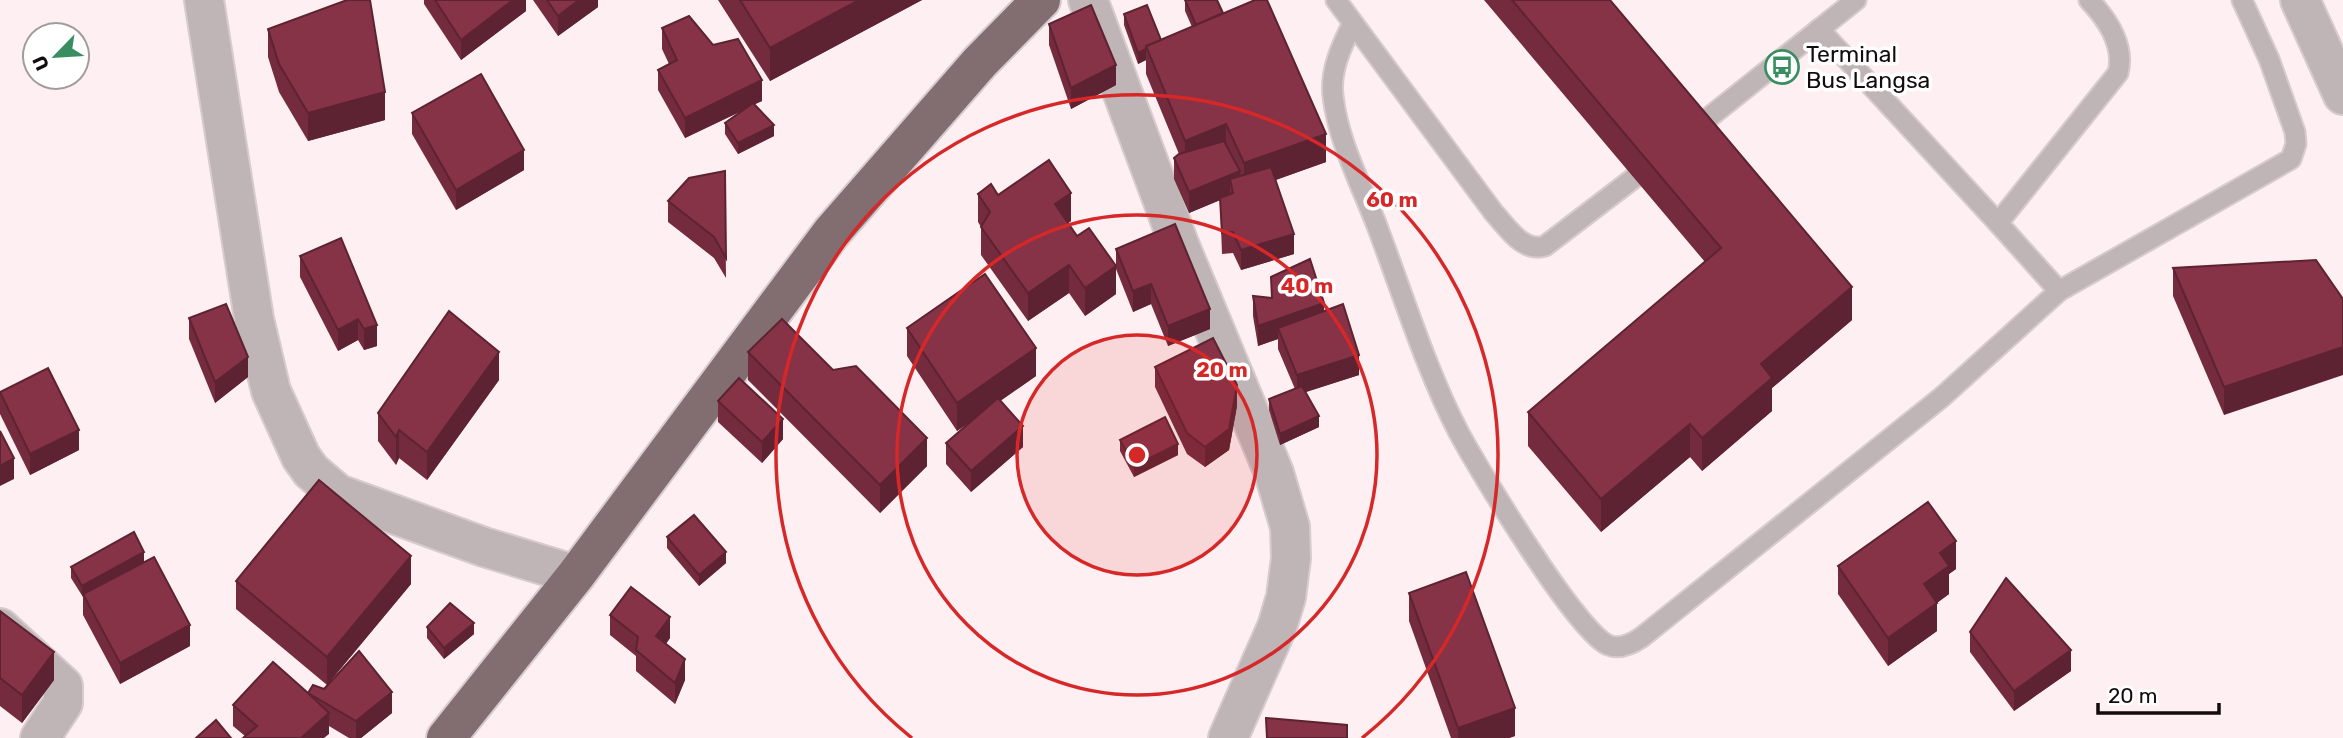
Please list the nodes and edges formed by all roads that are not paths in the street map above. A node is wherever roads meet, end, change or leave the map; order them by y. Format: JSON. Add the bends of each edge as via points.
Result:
{"nodes":[{"id":1,"x":204,"y":0,"type":"edge"},
{"id":2,"x":1041,"y":0,"type":"edge"},
{"id":3,"x":1088,"y":0,"type":"edge"},
{"id":4,"x":1336,"y":0,"type":"edge"},
{"id":5,"x":1856,"y":0,"type":"edge"},
{"id":6,"x":2090,"y":0,"type":"edge"},
{"id":7,"x":2242,"y":0,"type":"edge"},
{"id":8,"x":2300,"y":0,"type":"edge"},
{"id":9,"x":1352,"y":25,"type":"junction"},
{"id":10,"x":1819,"y":29,"type":"junction"},
{"id":11,"x":2343,"y":95,"type":"edge"},
{"id":12,"x":1692,"y":131,"type":"edge"},
{"id":13,"x":1634,"y":178,"type":"edge"},
{"id":14,"x":1998,"y":223,"type":"junction"},
{"id":15,"x":2059,"y":291,"type":"junction"},
{"id":16,"x":576,"y":575,"type":"junction"},
{"id":17,"x":0,"y":628,"type":"edge"},
{"id":18,"x":40,"y":738,"type":"edge"},
{"id":19,"x":446,"y":738,"type":"edge"},
{"id":20,"x":1228,"y":738,"type":"edge"}],
"edges":[{"from":1,"to":16,"type":"street","via":[[254,319],[271,391],[311,471],[338,494]]},
{"from":2,"to":16,"type":"highway","via":[[831,233]]},
{"from":3,"to":20,"type":"street","via":[[1179,244],[1275,472],[1290,527],[1291,558],[1283,607]]},
{"from":4,"to":9,"type":"lane"},
{"from":5,"to":10,"type":"lane"},
{"from":6,"to":14,"type":"lane","via":[[2112,31],[2118,74]]},
{"from":7,"to":15,"type":"lane","via":[[2295,132],[2291,159]]},
{"from":8,"to":11,"type":"street"},
{"from":9,"to":13,"type":"lane","via":[[1494,213],[1525,244],[1545,246]]},
{"from":9,"to":15,"type":"lane","via":[[1335,66],[1332,93],[1340,132],[1458,432],[1553,583],[1608,645],[1626,645],[1642,637],[1942,397]]},
{"from":10,"to":12,"type":"lane"},
{"from":10,"to":14,"type":"lane"},
{"from":14,"to":15,"type":"lane"},
{"from":16,"to":19,"type":"highway"},
{"from":17,"to":18,"type":"street","via":[[63,686],[63,703]]}]}
